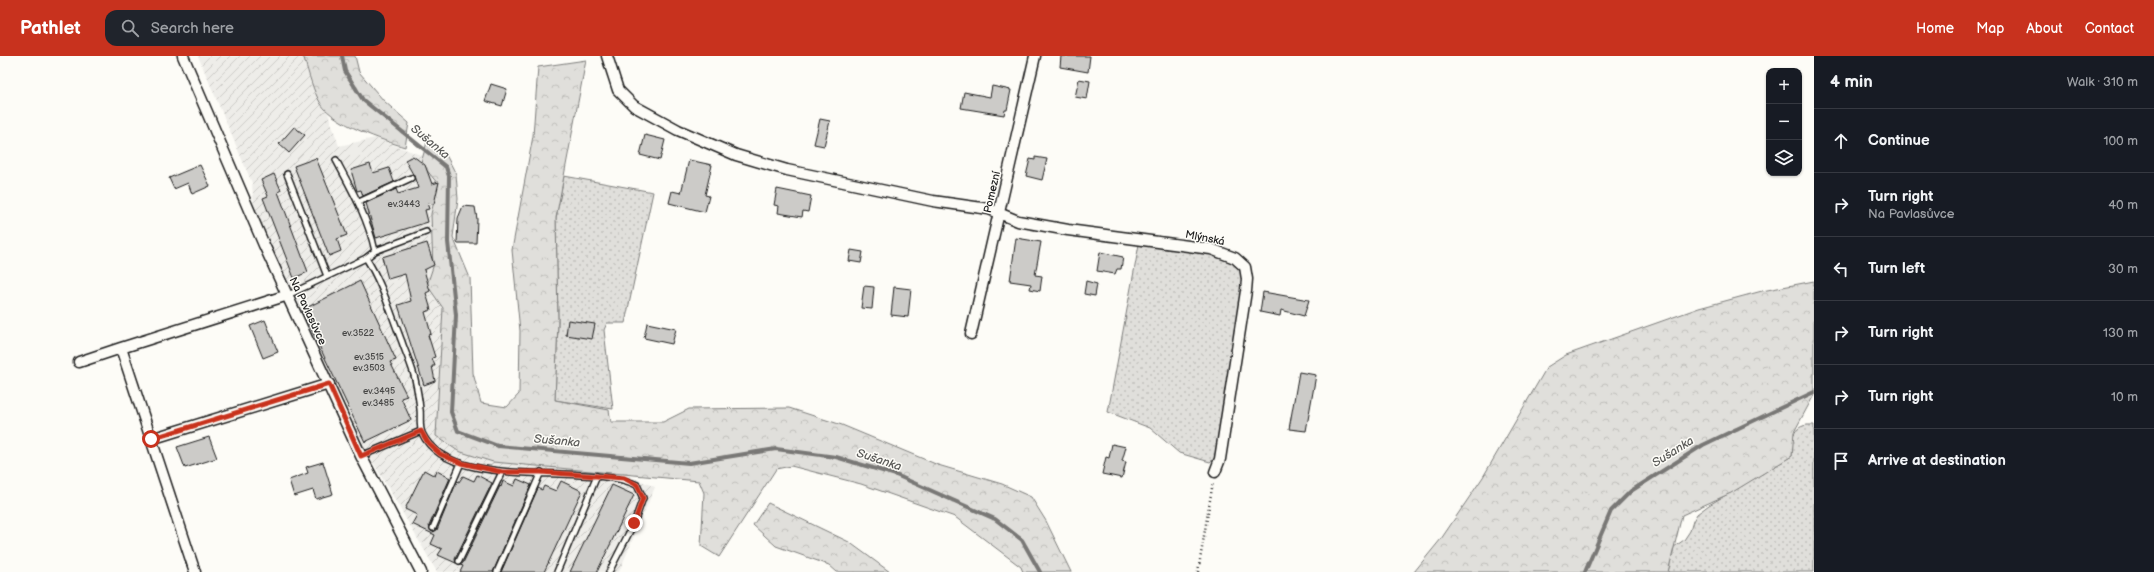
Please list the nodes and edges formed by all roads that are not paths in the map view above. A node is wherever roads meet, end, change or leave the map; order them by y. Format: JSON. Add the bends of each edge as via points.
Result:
{"nodes":[{"id":1,"x":183,"y":56,"type":"edge"},
{"id":2,"x":607,"y":56,"type":"edge"},
{"id":3,"x":1035,"y":56,"type":"edge"},
{"id":4,"x":336,"y":160,"type":"dead end"},
{"id":5,"x":287,"y":174,"type":"dead end"},
{"id":6,"x":411,"y":178,"type":"dead end"},
{"id":7,"x":359,"y":202,"type":"junction"},
{"id":8,"x":1000,"y":213,"type":"junction"},
{"id":9,"x":426,"y":232,"type":"dead end"},
{"id":10,"x":375,"y":252,"type":"junction"},
{"id":11,"x":366,"y":258,"type":"junction"},
{"id":12,"x":327,"y":276,"type":"junction"},
{"id":13,"x":288,"y":294,"type":"junction"},
{"id":14,"x":971,"y":334,"type":"dead end"},
{"id":15,"x":121,"y":348,"type":"junction"},
{"id":16,"x":79,"y":362,"type":"dead end"},
{"id":17,"x":329,"y":384,"type":"junction"},
{"id":18,"x":421,"y":431,"type":"junction"},
{"id":19,"x":151,"y":439,"type":"junction"},
{"id":20,"x":361,"y":456,"type":"junction"},
{"id":21,"x":461,"y":463,"type":"junction"},
{"id":22,"x":502,"y":472,"type":"junction"},
{"id":23,"x":541,"y":472,"type":"junction"},
{"id":24,"x":1215,"y":472,"type":"road end"},
{"id":25,"x":597,"y":476,"type":"junction"},
{"id":26,"x":433,"y":528,"type":"dead end"},
{"id":27,"x":459,"y":561,"type":"dead end"},
{"id":28,"x":195,"y":572,"type":"edge"},
{"id":29,"x":421,"y":572,"type":"edge"},
{"id":30,"x":497,"y":572,"type":"edge"},
{"id":31,"x":557,"y":572,"type":"edge"},
{"id":32,"x":610,"y":572,"type":"edge"}],
"edges":[{"from":1,"to":13,"type":"street","name":"Na Pavlasůvce","via":[[264,245]]},
{"from":2,"to":8,"type":"street","name":"Mlýnská","via":[[618,90],[634,106],[678,130],[736,155],[787,170]]},
{"from":3,"to":8,"type":"street","name":"Pomezní"},
{"from":4,"to":7,"type":"lane"},
{"from":5,"to":12,"type":"lane"},
{"from":6,"to":7,"type":"lane"},
{"from":7,"to":10,"type":"lane","via":[[372,235]]},
{"from":8,"to":14,"type":"street","name":"Pomezní"},
{"from":8,"to":24,"type":"street","name":"Mlýnská","via":[[1018,221],[1068,230],[1211,249],[1235,258],[1245,267],[1246,291],[1220,459]]},
{"from":9,"to":10,"type":"lane"},
{"from":10,"to":11,"type":"lane"},
{"from":11,"to":12,"type":"lane"},
{"from":11,"to":18,"type":"lane","via":[[388,306],[415,377]]},
{"from":12,"to":13,"type":"lane"},
{"from":13,"to":15,"type":"street"},
{"from":13,"to":17,"type":"street","name":"Na Pavlasůvce"},
{"from":15,"to":16,"type":"street"},
{"from":15,"to":19,"type":"street"},
{"from":17,"to":19,"type":"street"},
{"from":17,"to":20,"type":"street","name":"Na Pavlasůvce"},
{"from":18,"to":20,"type":"lane"},
{"from":18,"to":21,"type":"lane","via":[[428,443],[440,454]]},
{"from":19,"to":28,"type":"street"},
{"from":20,"to":29,"type":"street","name":"Na Pavlasůvce"},
{"from":21,"to":22,"type":"lane"},
{"from":21,"to":26,"type":"lane"},
{"from":22,"to":23,"type":"lane"},
{"from":22,"to":27,"type":"lane"},
{"from":23,"to":25,"type":"lane"},
{"from":23,"to":30,"type":"lane"},
{"from":25,"to":31,"type":"lane"},
{"from":25,"to":32,"type":"lane","via":[[624,478],[637,485],[643,498]]}]}
